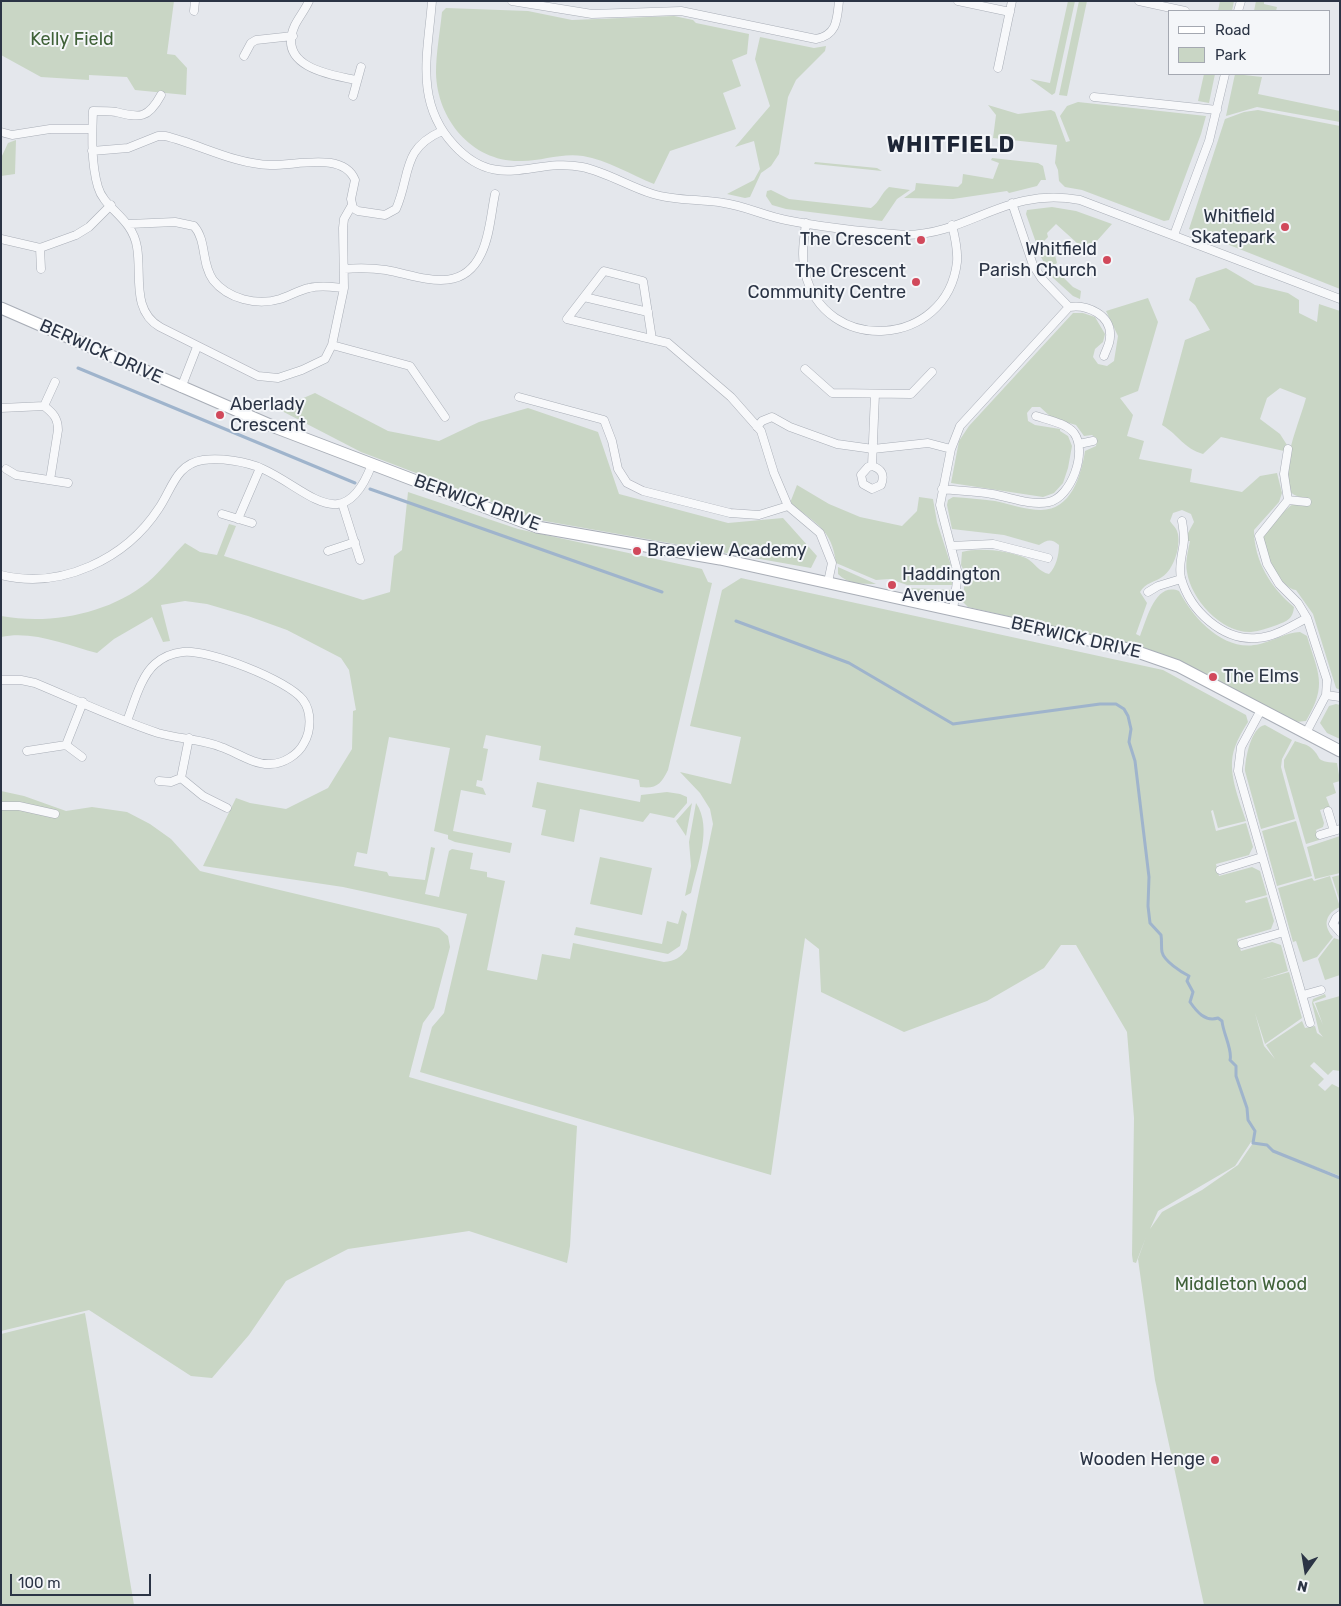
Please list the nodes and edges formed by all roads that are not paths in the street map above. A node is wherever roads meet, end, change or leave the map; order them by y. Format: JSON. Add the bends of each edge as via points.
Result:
{"nodes":[{"id":1,"x":195,"y":1,"type":"edge"},
{"id":2,"x":309,"y":1,"type":"edge"},
{"id":3,"x":432,"y":1,"type":"edge"},
{"id":4,"x":512,"y":1,"type":"edge"},
{"id":5,"x":839,"y":1,"type":"edge"},
{"id":6,"x":958,"y":1,"type":"edge"},
{"id":7,"x":1012,"y":1,"type":"edge"},
{"id":8,"x":1138,"y":1,"type":"edge"},
{"id":9,"x":521,"y":2,"type":"edge"},
{"id":10,"x":1180,"y":10,"type":"edge"},
{"id":11,"x":194,"y":11,"type":"dead end"},
{"id":12,"x":1010,"y":12,"type":"junction"},
{"id":13,"x":293,"y":36,"type":"junction"},
{"id":14,"x":244,"y":56,"type":"dead end"},
{"id":15,"x":361,"y":67,"type":"dead end"},
{"id":16,"x":998,"y":68,"type":"dead end"},
{"id":17,"x":1225,"y":75,"type":"edge"},
{"id":18,"x":356,"y":80,"type":"junction"},
{"id":19,"x":160,"y":95,"type":"dead end"},
{"id":20,"x":353,"y":96,"type":"dead end"},
{"id":21,"x":1094,"y":97,"type":"dead end"},
{"id":22,"x":1217,"y":110,"type":"junction"},
{"id":23,"x":92,"y":129,"type":"junction"},
{"id":24,"x":442,"y":130,"type":"junction"},
{"id":25,"x":2,"y":136,"type":"edge"},
{"id":26,"x":92,"y":151,"type":"junction"},
{"id":27,"x":495,"y":194,"type":"dead end"},
{"id":28,"x":1012,"y":203,"type":"junction"},
{"id":29,"x":110,"y":205,"type":"junction"},
{"id":30,"x":352,"y":205,"type":"junction"},
{"id":31,"x":806,"y":223,"type":"junction"},
{"id":32,"x":129,"y":224,"type":"junction"},
{"id":33,"x":952,"y":225,"type":"junction"},
{"id":34,"x":1174,"y":236,"type":"junction"},
{"id":35,"x":1,"y":239,"type":"edge"},
{"id":36,"x":40,"y":248,"type":"junction"},
{"id":37,"x":41,"y":269,"type":"dead end"},
{"id":38,"x":344,"y":269,"type":"junction"},
{"id":39,"x":344,"y":288,"type":"junction"},
{"id":40,"x":584,"y":297,"type":"junction"},
{"id":41,"x":1340,"y":299,"type":"edge"},
{"id":42,"x":1069,"y":307,"type":"junction"},
{"id":43,"x":1,"y":308,"type":"edge"},
{"id":44,"x":648,"y":312,"type":"junction"},
{"id":45,"x":652,"y":339,"type":"junction"},
{"id":46,"x":332,"y":345,"type":"junction"},
{"id":47,"x":197,"y":347,"type":"junction"},
{"id":48,"x":1104,"y":356,"type":"dead end"},
{"id":49,"x":805,"y":369,"type":"dead end"},
{"id":50,"x":932,"y":372,"type":"dead end"},
{"id":51,"x":55,"y":382,"type":"dead end"},
{"id":52,"x":181,"y":388,"type":"junction"},
{"id":53,"x":875,"y":394,"type":"junction"},
{"id":54,"x":519,"y":397,"type":"dead end"},
{"id":55,"x":44,"y":406,"type":"junction"},
{"id":56,"x":1,"y":408,"type":"edge"},
{"id":57,"x":1036,"y":416,"type":"dead end"},
{"id":58,"x":445,"y":417,"type":"dead end"},
{"id":59,"x":757,"y":427,"type":"junction"},
{"id":60,"x":1093,"y":441,"type":"dead end"},
{"id":61,"x":1079,"y":444,"type":"junction"},
{"id":62,"x":1288,"y":448,"type":"dead end"},
{"id":63,"x":873,"y":449,"type":"junction"},
{"id":64,"x":951,"y":449,"type":"junction"},
{"id":65,"x":372,"y":464,"type":"junction"},
{"id":66,"x":872,"y":466,"type":"dead end"},
{"id":67,"x":260,"y":468,"type":"junction"},
{"id":68,"x":6,"y":469,"type":"dead end"},
{"id":69,"x":50,"y":480,"type":"junction"},
{"id":70,"x":68,"y":483,"type":"dead end"},
{"id":71,"x":942,"y":489,"type":"junction"},
{"id":72,"x":1288,"y":500,"type":"junction"},
{"id":73,"x":1307,"y":502,"type":"dead end"},
{"id":74,"x":342,"y":503,"type":"junction"},
{"id":75,"x":788,"y":506,"type":"junction"},
{"id":76,"x":222,"y":514,"type":"dead end"},
{"id":77,"x":238,"y":519,"type":"junction"},
{"id":78,"x":1182,"y":521,"type":"dead end"},
{"id":79,"x":252,"y":523,"type":"dead end"},
{"id":80,"x":355,"y":542,"type":"junction"},
{"id":81,"x":951,"y":546,"type":"junction"},
{"id":82,"x":328,"y":551,"type":"dead end"},
{"id":83,"x":1048,"y":558,"type":"dead end"},
{"id":84,"x":360,"y":560,"type":"dead end"},
{"id":85,"x":1,"y":575,"type":"edge"},
{"id":86,"x":1181,"y":579,"type":"junction"},
{"id":87,"x":828,"y":582,"type":"junction"},
{"id":88,"x":1148,"y":592,"type":"dead end"},
{"id":89,"x":953,"y":610,"type":"junction"},
{"id":90,"x":1307,"y":618,"type":"junction"},
{"id":91,"x":1,"y":680,"type":"edge"},
{"id":92,"x":1326,"y":695,"type":"junction"},
{"id":93,"x":1340,"y":697,"type":"edge"},
{"id":94,"x":83,"y":702,"type":"junction"},
{"id":95,"x":1261,"y":710,"type":"junction"},
{"id":96,"x":127,"y":721,"type":"junction"},
{"id":97,"x":1306,"y":733,"type":"junction"},
{"id":98,"x":189,"y":738,"type":"junction"},
{"id":99,"x":66,"y":745,"type":"junction"},
{"id":100,"x":27,"y":751,"type":"dead end"},
{"id":101,"x":1340,"y":751,"type":"edge"},
{"id":102,"x":82,"y":757,"type":"dead end"},
{"id":103,"x":181,"y":778,"type":"junction"},
{"id":104,"x":159,"y":782,"type":"dead end"},
{"id":105,"x":1,"y":806,"type":"edge"},
{"id":106,"x":227,"y":808,"type":"dead end"},
{"id":107,"x":1328,"y":811,"type":"dead end"},
{"id":108,"x":55,"y":814,"type":"dead end"},
{"id":109,"x":1337,"y":830,"type":"edge"},
{"id":110,"x":1320,"y":836,"type":"dead end"},
{"id":111,"x":1262,"y":857,"type":"junction"},
{"id":112,"x":1220,"y":870,"type":"dead end"},
{"id":113,"x":1340,"y":915,"type":"edge"},
{"id":114,"x":1284,"y":932,"type":"junction"},
{"id":115,"x":1340,"y":932,"type":"edge"},
{"id":116,"x":1242,"y":944,"type":"dead end"},
{"id":117,"x":1321,"y":990,"type":"dead end"},
{"id":118,"x":1303,"y":995,"type":"junction"},
{"id":119,"x":1310,"y":1023,"type":"dead end"}],
"edges":[{"from":1,"to":11,"type":"street"},
{"from":2,"to":13,"type":"street","via":[[295,25]]},
{"from":3,"to":24,"type":"street","via":[[425,77],[428,98]]},
{"from":4,"to":9,"type":"street"},
{"from":5,"to":9,"type":"street","via":[[832,32],[825,38],[816,39],[682,11],[592,14]]},
{"from":6,"to":12,"type":"street"},
{"from":7,"to":12,"type":"street"},
{"from":8,"to":10,"type":"street"},
{"from":12,"to":16,"type":"street"},
{"from":13,"to":14,"type":"street","via":[[256,40]]},
{"from":13,"to":18,"type":"street","via":[[293,49],[307,67]]},
{"from":15,"to":18,"type":"street"},
{"from":17,"to":22,"type":"street"},
{"from":18,"to":20,"type":"street"},
{"from":19,"to":23,"type":"street","via":[[155,106],[136,117],[93,111]]},
{"from":21,"to":22,"type":"street"},
{"from":22,"to":34,"type":"street"},
{"from":23,"to":25,"type":"street","via":[[50,129]]},
{"from":23,"to":26,"type":"street"},
{"from":24,"to":30,"type":"street","via":[[426,140],[411,158],[398,205],[393,212],[381,216],[358,210]]},
{"from":24,"to":31,"type":"street","via":[[471,160],[494,169],[516,172],[555,166],[583,167],[654,194],[726,203]]},
{"from":26,"to":29,"type":"street","via":[[100,194]]},
{"from":26,"to":30,"type":"street","via":[[128,148],[165,136],[254,163],[338,164],[350,170],[355,180]]},
{"from":27,"to":38,"type":"street","via":[[481,254],[462,275],[440,281],[380,269]]},
{"from":28,"to":33,"type":"street"},
{"from":28,"to":34,"type":"street","via":[[1049,196],[1080,200]]},
{"from":28,"to":42,"type":"street","via":[[1033,265]]},
{"from":29,"to":32,"type":"street"},
{"from":29,"to":36,"type":"street","via":[[89,227],[76,235]]},
{"from":30,"to":38,"type":"street","via":[[344,219]]},
{"from":31,"to":33,"type":"street","via":[[906,235],[925,235]]},
{"from":31,"to":33,"type":"street","via":[[805,273],[820,304],[845,323],[878,332],[919,322],[942,301],[954,277],[957,262]]},
{"from":32,"to":39,"type":"street","via":[[175,222],[194,226],[202,240],[210,274],[234,297],[270,301],[308,288]]},
{"from":32,"to":47,"type":"street","via":[[137,245],[143,310],[150,321]]},
{"from":34,"to":41,"type":"street"},
{"from":35,"to":36,"type":"street"},
{"from":36,"to":37,"type":"street"},
{"from":38,"to":39,"type":"street"},
{"from":39,"to":46,"type":"street"},
{"from":40,"to":44,"type":"street"},
{"from":40,"to":44,"type":"street","via":[[604,271],[643,281]]},
{"from":40,"to":45,"type":"street","via":[[567,319]]},
{"from":42,"to":48,"type":"street","via":[[1088,307],[1099,313],[1111,336]]},
{"from":42,"to":64,"type":"street","via":[[960,426]]},
{"from":43,"to":52,"type":"street","name":"BERWICK DRIVE"},
{"from":44,"to":45,"type":"street"},
{"from":45,"to":59,"type":"street","via":[[668,343],[730,397]]},
{"from":46,"to":47,"type":"street","via":[[325,359],[278,378],[258,376]]},
{"from":46,"to":58,"type":"street","via":[[410,366]]},
{"from":47,"to":52,"type":"street"},
{"from":49,"to":53,"type":"street","via":[[832,393]]},
{"from":50,"to":53,"type":"street","via":[[911,394]]},
{"from":51,"to":55,"type":"street"},
{"from":52,"to":65,"type":"street","name":"BERWICK DRIVE"},
{"from":53,"to":63,"type":"street"},
{"from":54,"to":75,"type":"street","via":[[604,420],[618,469],[627,482],[644,491],[730,512],[759,515]]},
{"from":55,"to":56,"type":"street"},
{"from":55,"to":69,"type":"street","via":[[58,422]]},
{"from":57,"to":61,"type":"street","via":[[1065,426]]},
{"from":59,"to":63,"type":"street","via":[[772,417],[837,444]]},
{"from":59,"to":75,"type":"street"},
{"from":60,"to":61,"type":"street"},
{"from":61,"to":71,"type":"street","via":[[1069,485],[1050,502],[1036,503]]},
{"from":62,"to":72,"type":"street","via":[[1284,474]]},
{"from":63,"to":64,"type":"street","via":[[928,443]]},
{"from":63,"to":66,"type":"street"},
{"from":64,"to":71,"type":"street"},
{"from":65,"to":74,"type":"street","via":[[354,498]]},
{"from":65,"to":87,"type":"street","name":"BERWICK DRIVE","via":[[537,527],[720,559]]},
{"from":67,"to":74,"type":"street","via":[[318,502]]},
{"from":67,"to":77,"type":"street"},
{"from":67,"to":85,"type":"street","via":[[229,461],[203,460],[189,464],[178,473],[159,509],[122,548],[68,574],[41,579]]},
{"from":68,"to":69,"type":"street","via":[[16,475]]},
{"from":69,"to":70,"type":"street"},
{"from":71,"to":81,"type":"street","via":[[942,518]]},
{"from":72,"to":73,"type":"street"},
{"from":72,"to":90,"type":"street","via":[[1263,529],[1261,547],[1279,584],[1298,603]]},
{"from":74,"to":80,"type":"street"},
{"from":75,"to":87,"type":"street","via":[[820,533],[832,563]]},
{"from":76,"to":77,"type":"street"},
{"from":77,"to":79,"type":"street"},
{"from":78,"to":86,"type":"street"},
{"from":80,"to":82,"type":"street"},
{"from":80,"to":84,"type":"street"},
{"from":81,"to":83,"type":"street","via":[[994,544]]},
{"from":81,"to":89,"type":"street","via":[[958,574]]},
{"from":86,"to":88,"type":"street"},
{"from":86,"to":90,"type":"street","via":[[1202,614],[1228,634],[1258,638],[1272,635]]},
{"from":87,"to":89,"type":"street","name":"BERWICK DRIVE"},
{"from":89,"to":95,"type":"street","name":"BERWICK DRIVE","via":[[1154,656]]},
{"from":90,"to":92,"type":"street","via":[[1327,680]]},
{"from":91,"to":94,"type":"street","via":[[35,683]]},
{"from":92,"to":93,"type":"street"},
{"from":92,"to":97,"type":"street"},
{"from":94,"to":96,"type":"street"},
{"from":94,"to":99,"type":"street"},
{"from":95,"to":97,"type":"street","name":"BERWICK DRIVE"},
{"from":95,"to":111,"type":"street","via":[[1241,748],[1238,771]]},
{"from":96,"to":98,"type":"street","via":[[160,733]]},
{"from":96,"to":98,"type":"street","via":[[148,672],[168,655],[183,652],[209,656],[274,679],[295,691],[305,702],[310,719],[306,738],[296,754],[270,765]]},
{"from":97,"to":101,"type":"street","name":"BERWICK DRIVE"},
{"from":98,"to":103,"type":"street"},
{"from":99,"to":100,"type":"street"},
{"from":99,"to":102,"type":"street"},
{"from":103,"to":104,"type":"street"},
{"from":103,"to":106,"type":"street","via":[[203,796]]},
{"from":105,"to":108,"type":"street","via":[[19,806]]},
{"from":107,"to":109,"type":"street"},
{"from":109,"to":110,"type":"street"},
{"from":111,"to":112,"type":"street"},
{"from":111,"to":114,"type":"street"},
{"from":113,"to":115,"type":"street","via":[[1334,924]]},
{"from":114,"to":116,"type":"street"},
{"from":114,"to":118,"type":"street"},
{"from":117,"to":118,"type":"street"},
{"from":118,"to":119,"type":"street"}]}
